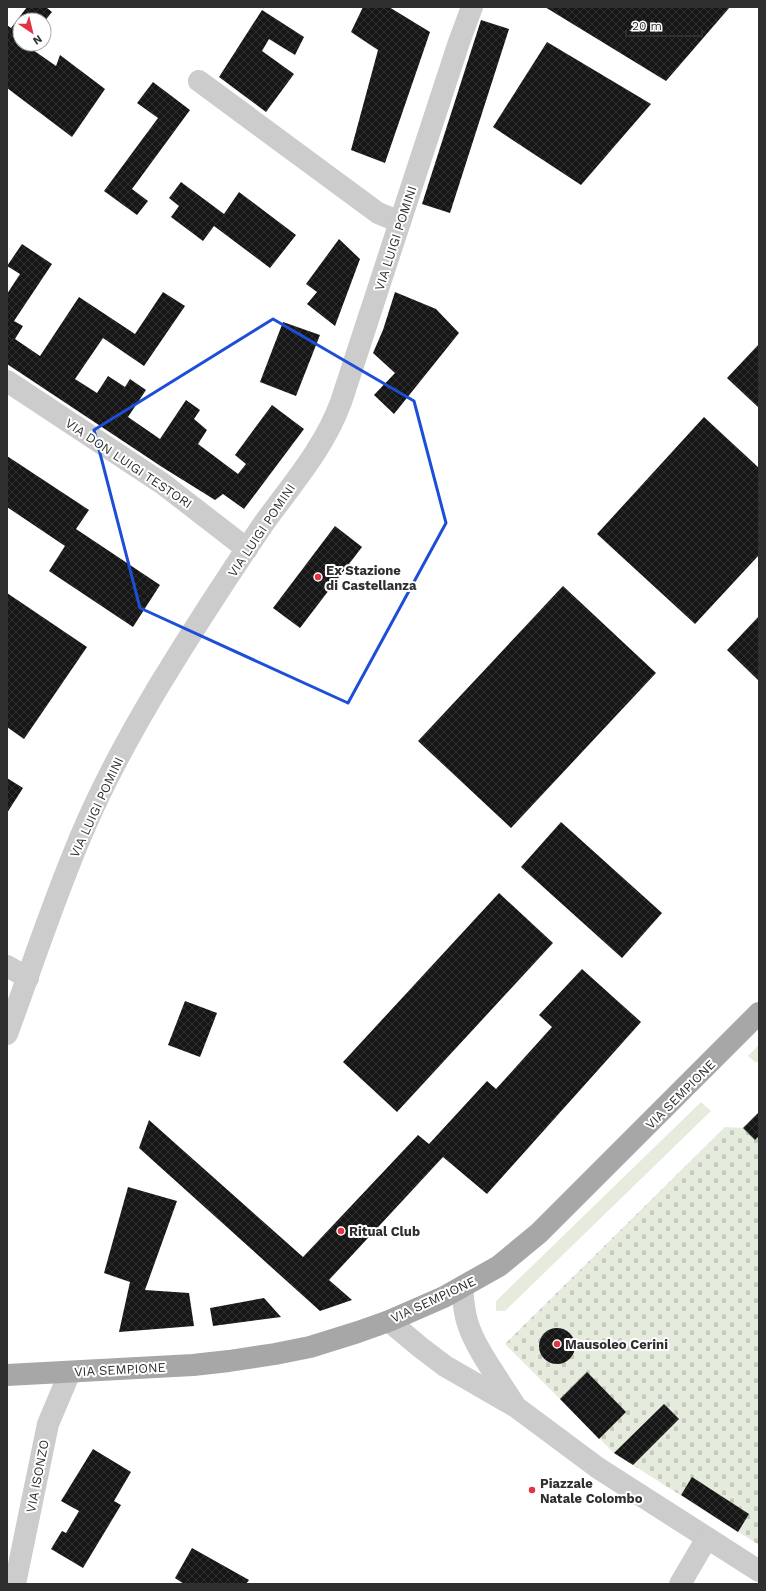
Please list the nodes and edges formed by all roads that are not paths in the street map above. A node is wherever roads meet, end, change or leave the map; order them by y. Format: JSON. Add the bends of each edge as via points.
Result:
{"nodes":[{"id":1,"x":468,"y":8,"type":"edge"},
{"id":2,"x":199,"y":82,"type":"dead end"},
{"id":3,"x":400,"y":222,"type":"junction"},
{"id":4,"x":7,"y":382,"type":"edge"},
{"id":5,"x":247,"y":549,"type":"junction"},
{"id":6,"x":7,"y":966,"type":"edge"},
{"id":7,"x":28,"y":978,"type":"junction"},
{"id":8,"x":759,"y":1014,"type":"edge"},
{"id":9,"x":7,"y":1034,"type":"edge"},
{"id":10,"x":462,"y":1288,"type":"junction"},
{"id":11,"x":389,"y":1321,"type":"junction"},
{"id":12,"x":70,"y":1372,"type":"junction"},
{"id":13,"x":7,"y":1375,"type":"edge"},
{"id":14,"x":516,"y":1407,"type":"junction"},
{"id":15,"x":707,"y":1538,"type":"junction"},
{"id":16,"x":759,"y":1571,"type":"edge"},
{"id":17,"x":15,"y":1584,"type":"edge"},
{"id":18,"x":680,"y":1584,"type":"edge"}],
"edges":[{"from":1,"to":3,"type":"street","name":"VIA LUIGI POMINI"},
{"from":2,"to":3,"type":"street","via":[[378,213]]},
{"from":3,"to":5,"type":"street","name":"VIA LUIGI POMINI","via":[[341,402],[330,428],[320,447]]},
{"from":4,"to":5,"type":"street","name":"VIA DON LUIGI TESTORI","via":[[163,484]]},
{"from":5,"to":7,"type":"street","name":"VIA LUIGI POMINI","via":[[171,667],[98,798],[81,836]]},
{"from":6,"to":7,"type":"street"},
{"from":7,"to":9,"type":"street","name":"VIA LUIGI POMINI"},
{"from":8,"to":10,"type":"main road","name":"VIA SEMPIONE","via":[[539,1233],[499,1266]]},
{"from":10,"to":11,"type":"main road","name":"VIA SEMPIONE"},
{"from":10,"to":14,"type":"street","via":[[467,1322],[472,1334]]},
{"from":11,"to":12,"type":"main road","name":"VIA SEMPIONE","via":[[331,1341],[254,1358],[193,1365]]},
{"from":11,"to":14,"type":"street","via":[[445,1366]]},
{"from":12,"to":13,"type":"main road","name":"VIA SEMPIONE"},
{"from":12,"to":17,"type":"street","name":"VIA ISONZO","via":[[48,1424]]},
{"from":14,"to":15,"type":"street","via":[[598,1468]]},
{"from":15,"to":16,"type":"street"},
{"from":15,"to":18,"type":"street"}]}
